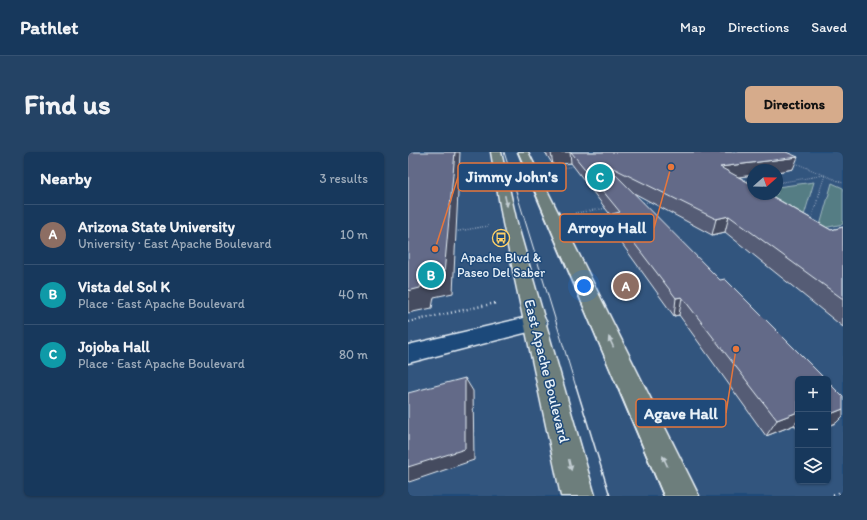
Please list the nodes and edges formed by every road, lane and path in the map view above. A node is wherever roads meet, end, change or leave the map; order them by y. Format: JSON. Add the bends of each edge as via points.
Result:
{"nodes":[{"id":1,"x":523,"y":152,"type":"edge"},
{"id":2,"x":497,"y":160,"type":"edge"},
{"id":3,"x":790,"y":161,"type":"edge"},
{"id":4,"x":576,"y":166,"type":"edge"},
{"id":5,"x":547,"y":169,"type":"dead end"},
{"id":6,"x":454,"y":172,"type":"edge"},
{"id":7,"x":825,"y":175,"type":"junction"},
{"id":8,"x":783,"y":182,"type":"edge"},
{"id":9,"x":843,"y":183,"type":"edge"},
{"id":10,"x":658,"y":200,"type":"edge"},
{"id":11,"x":635,"y":204,"type":"edge"},
{"id":12,"x":611,"y":207,"type":"edge"},
{"id":13,"x":572,"y":213,"type":"dead end"},
{"id":14,"x":809,"y":224,"type":"edge"},
{"id":15,"x":492,"y":226,"type":"dead end"},
{"id":16,"x":447,"y":233,"type":"edge"},
{"id":17,"x":496,"y":303,"type":"dead end"},
{"id":18,"x":408,"y":322,"type":"edge"},
{"id":19,"x":536,"y":323,"type":"junction"},
{"id":20,"x":408,"y":354,"type":"edge"},
{"id":21,"x":843,"y":492,"type":"edge"},
{"id":22,"x":578,"y":496,"type":"edge"},
{"id":23,"x":682,"y":496,"type":"edge"},
{"id":24,"x":833,"y":496,"type":"edge"}],
"edges":[{"from":23,"to":1,"type":"main road","one_way":true},
{"from":2,"to":6,"type":"path"},
{"from":2,"to":19,"type":"main road","name":"East Apache Boulevard","one_way":true,"via":[[510,223]]},
{"from":3,"to":7,"type":"path"},
{"from":4,"to":5,"type":"path"},
{"from":7,"to":8,"type":"path"},
{"from":7,"to":9,"type":"path"},
{"from":7,"to":14,"type":"path"},
{"from":10,"to":11,"type":"path"},
{"from":12,"to":13,"type":"path"},
{"from":15,"to":16,"type":"path"},
{"from":17,"to":18,"type":"path"},
{"from":19,"to":20,"type":"lane"},
{"from":19,"to":22,"type":"main road","name":"East Apache Boulevard","one_way":true},
{"from":21,"to":24,"type":"path"}]}
